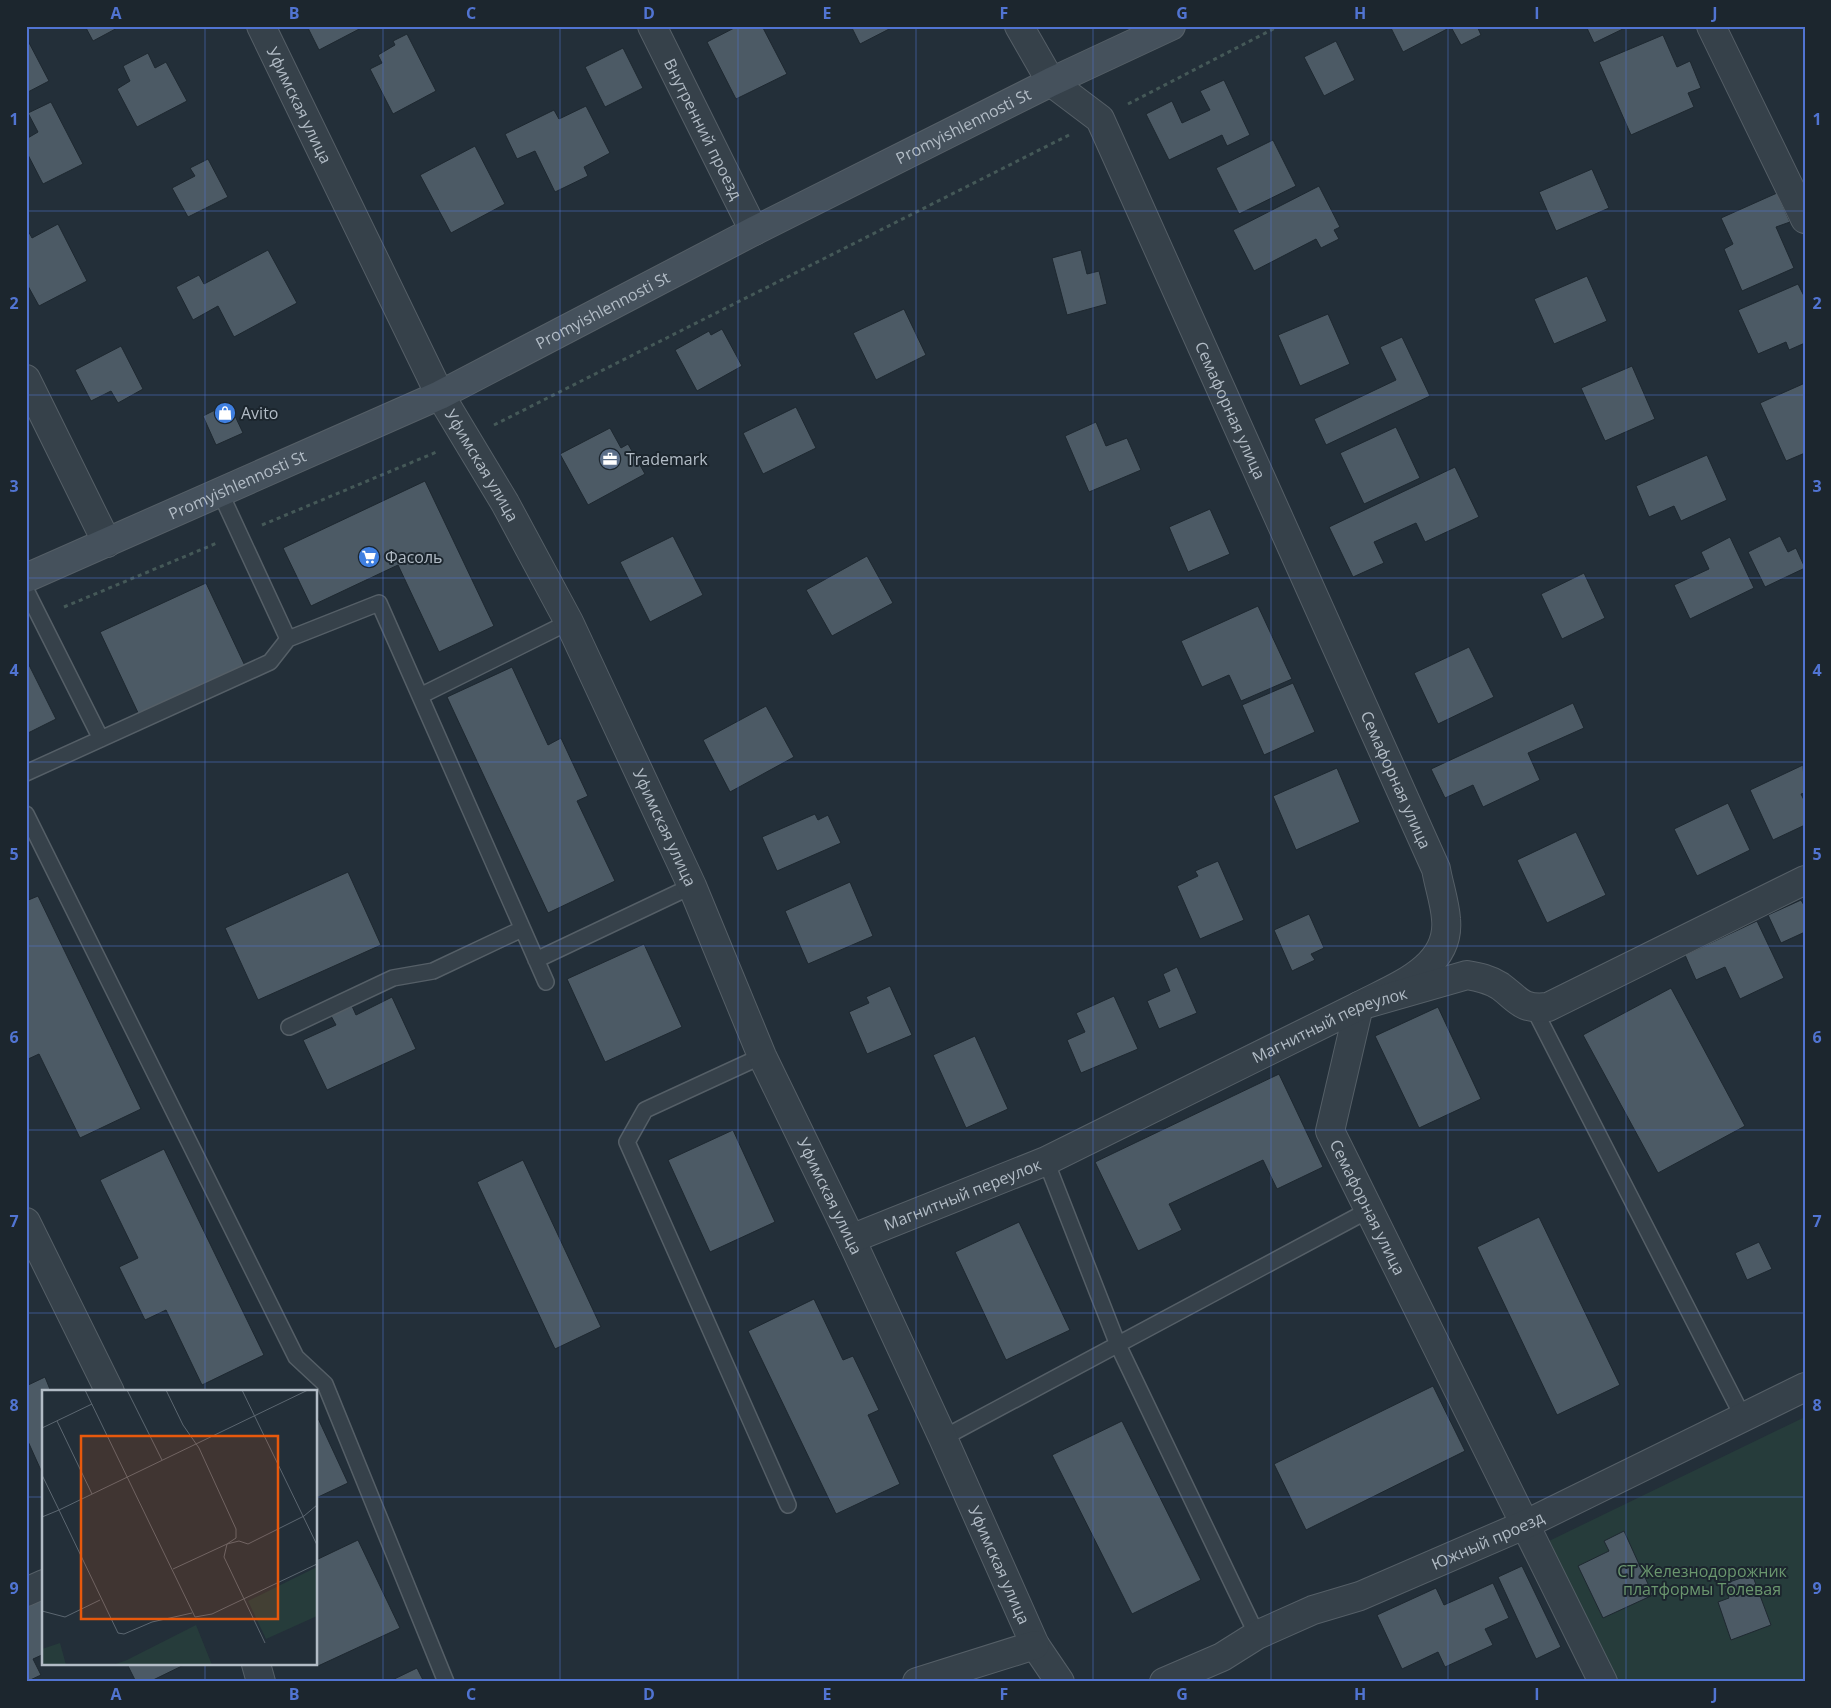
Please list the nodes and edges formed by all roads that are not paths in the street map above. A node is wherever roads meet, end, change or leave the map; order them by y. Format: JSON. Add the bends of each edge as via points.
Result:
{"nodes":[{"id":1,"x":261,"y":26,"type":"edge"},
{"id":2,"x":652,"y":26,"type":"edge"},
{"id":3,"x":1019,"y":26,"type":"edge"},
{"id":4,"x":1171,"y":26,"type":"edge"},
{"id":5,"x":1712,"y":26,"type":"edge"},
{"id":6,"x":1051,"y":82,"type":"junction"},
{"id":7,"x":1805,"y":219,"type":"edge"},
{"id":8,"x":754,"y":231,"type":"junction"},
{"id":9,"x":26,"y":379,"type":"edge"},
{"id":10,"x":440,"y":395,"type":"junction"},
{"id":11,"x":220,"y":492,"type":"junction"},
{"id":12,"x":107,"y":543,"type":"junction"},
{"id":13,"x":26,"y":578,"type":"edge"},
{"id":14,"x":26,"y":590,"type":"edge"},
{"id":15,"x":569,"y":622,"type":"junction"},
{"id":16,"x":288,"y":639,"type":"junction"},
{"id":17,"x":420,"y":696,"type":"junction"},
{"id":18,"x":102,"y":739,"type":"junction"},
{"id":19,"x":26,"y":773,"type":"edge"},
{"id":20,"x":26,"y":814,"type":"edge"},
{"id":21,"x":1805,"y":880,"type":"edge"},
{"id":22,"x":692,"y":886,"type":"junction"},
{"id":23,"x":522,"y":929,"type":"junction"},
{"id":24,"x":536,"y":960,"type":"junction"},
{"id":25,"x":546,"y":982,"type":"dead end"},
{"id":26,"x":1359,"y":1006,"type":"junction"},
{"id":27,"x":1534,"y":1009,"type":"junction"},
{"id":28,"x":289,"y":1027,"type":"dead end"},
{"id":29,"x":762,"y":1056,"type":"junction"},
{"id":30,"x":1046,"y":1161,"type":"junction"},
{"id":31,"x":1369,"y":1210,"type":"junction"},
{"id":32,"x":26,"y":1222,"type":"edge"},
{"id":33,"x":851,"y":1239,"type":"junction"},
{"id":34,"x":1118,"y":1346,"type":"junction"},
{"id":35,"x":1805,"y":1387,"type":"edge"},
{"id":36,"x":109,"y":1390,"type":"edge"},
{"id":37,"x":1743,"y":1417,"type":"junction"},
{"id":38,"x":943,"y":1438,"type":"junction"},
{"id":39,"x":788,"y":1505,"type":"dead end"},
{"id":40,"x":1524,"y":1525,"type":"junction"},
{"id":41,"x":42,"y":1585,"type":"edge"},
{"id":42,"x":26,"y":1592,"type":"edge"},
{"id":43,"x":1257,"y":1635,"type":"junction"},
{"id":44,"x":1035,"y":1645,"type":"junction"},
{"id":45,"x":257,"y":1666,"type":"edge"},
{"id":46,"x":261,"y":1682,"type":"edge"},
{"id":47,"x":446,"y":1682,"type":"edge"},
{"id":48,"x":917,"y":1682,"type":"edge"},
{"id":49,"x":1060,"y":1682,"type":"edge"},
{"id":50,"x":1164,"y":1682,"type":"edge"},
{"id":51,"x":1603,"y":1682,"type":"edge"}],
"edges":[{"from":1,"to":10,"type":"street","name":"Уфимская улица"},
{"from":2,"to":8,"type":"street","name":"Внутренний проезд"},
{"from":3,"to":6,"type":"street","name":"Семафорная улица"},
{"from":4,"to":6,"type":"main road","name":"Promyishlennosti St"},
{"from":5,"to":7,"type":"street"},
{"from":6,"to":8,"type":"main road","name":"Promyishlennosti St"},
{"from":6,"to":26,"type":"street","name":"Семафорная улица","via":[[1100,119],[1436,870],[1446,920],[1443,947],[1417,976]]},
{"from":8,"to":10,"type":"main road","name":"Promyishlennosti St"},
{"from":9,"to":12,"type":"street"},
{"from":10,"to":11,"type":"main road","name":"Promyishlennosti St"},
{"from":10,"to":15,"type":"street","name":"Уфимская улица","via":[[505,503]]},
{"from":11,"to":12,"type":"main road","name":"Promyishlennosti St"},
{"from":11,"to":16,"type":"lane"},
{"from":12,"to":13,"type":"main road","name":"Promyishlennosti St"},
{"from":14,"to":18,"type":"lane"},
{"from":15,"to":17,"type":"lane"},
{"from":15,"to":22,"type":"street","name":"Уфимская улица"},
{"from":16,"to":17,"type":"lane","via":[[379,603]]},
{"from":16,"to":18,"type":"lane","via":[[270,662]]},
{"from":17,"to":23,"type":"lane"},
{"from":18,"to":19,"type":"lane"},
{"from":20,"to":47,"type":"lane","via":[[296,1357],[325,1384]]},
{"from":21,"to":27,"type":"street","via":[[1548,1007]]},
{"from":22,"to":24,"type":"lane"},
{"from":22,"to":29,"type":"street","name":"Уфимская улица"},
{"from":23,"to":24,"type":"lane"},
{"from":23,"to":28,"type":"lane","via":[[433,971],[393,978]]},
{"from":24,"to":25,"type":"lane"},
{"from":26,"to":27,"type":"street","name":"Магнитный переулок","via":[[1467,975],[1482,977],[1522,1005]]},
{"from":26,"to":30,"type":"street","name":"Магнитный переулок"},
{"from":26,"to":31,"type":"street","name":"Семафорная улица","via":[[1330,1131]]},
{"from":27,"to":37,"type":"lane"},
{"from":29,"to":33,"type":"street","name":"Уфимская улица"},
{"from":29,"to":39,"type":"lane","via":[[645,1110],[627,1142]]},
{"from":30,"to":33,"type":"street","name":"Магнитный переулок"},
{"from":30,"to":34,"type":"lane"},
{"from":31,"to":34,"type":"lane"},
{"from":31,"to":40,"type":"street","name":"Семафорная улица"},
{"from":32,"to":36,"type":"street"},
{"from":33,"to":38,"type":"street","name":"Уфимская улица"},
{"from":34,"to":38,"type":"lane"},
{"from":34,"to":43,"type":"lane"},
{"from":35,"to":37,"type":"street","name":"Южный проезд"},
{"from":37,"to":40,"type":"street","name":"Южный проезд"},
{"from":38,"to":44,"type":"street","name":"Уфимская улица"},
{"from":40,"to":43,"type":"street","name":"Южный проезд","via":[[1360,1596],[1313,1610]]},
{"from":40,"to":51,"type":"street","name":"Семафорная улица"},
{"from":41,"to":42,"type":"street"},
{"from":43,"to":50,"type":"street","name":"Южный проезд","via":[[1222,1657]]},
{"from":44,"to":48,"type":"street"},
{"from":44,"to":49,"type":"street"},
{"from":45,"to":46,"type":"street"}]}
